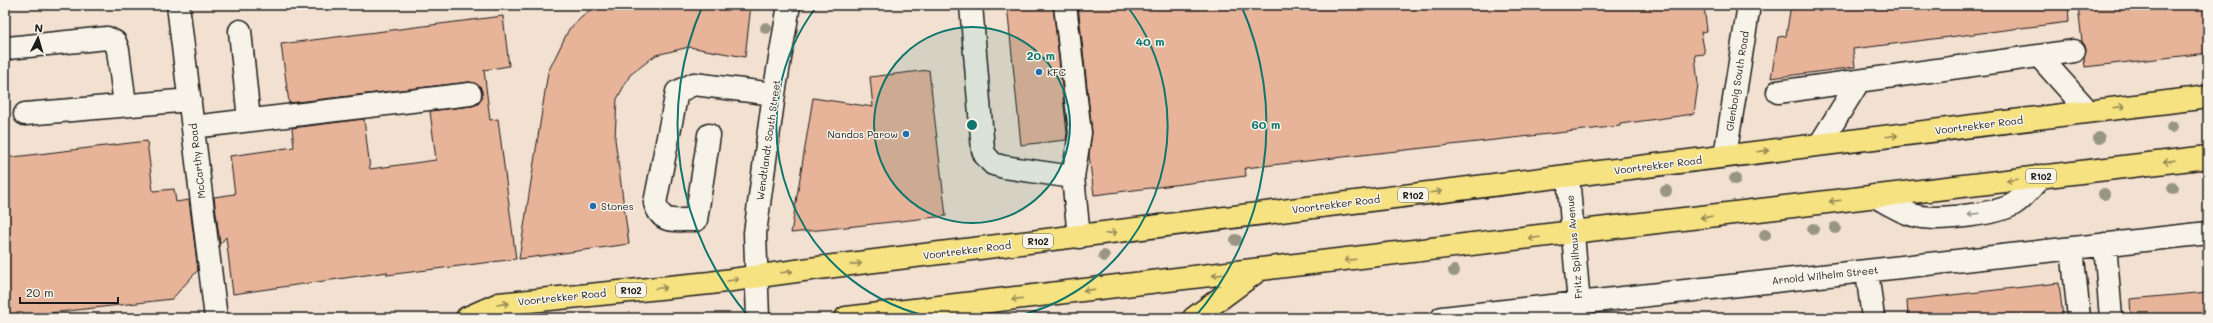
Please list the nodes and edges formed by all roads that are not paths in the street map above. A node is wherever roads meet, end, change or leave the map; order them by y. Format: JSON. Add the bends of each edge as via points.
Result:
{"nodes":[{"id":1,"x":178,"y":5,"type":"edge"},
{"id":2,"x":789,"y":5,"type":"edge"},
{"id":3,"x":971,"y":5,"type":"edge"},
{"id":4,"x":1065,"y":5,"type":"edge"},
{"id":5,"x":1749,"y":5,"type":"edge"},
{"id":6,"x":240,"y":31,"type":"dead end"},
{"id":7,"x":8,"y":48,"type":"dead end"},
{"id":8,"x":2074,"y":51,"type":"dead end"},
{"id":9,"x":2039,"y":56,"type":"junction"},
{"id":10,"x":1859,"y":81,"type":"junction"},
{"id":11,"x":1778,"y":92,"type":"dead end"},
{"id":12,"x":470,"y":94,"type":"dead end"},
{"id":13,"x":774,"y":94,"type":"junction"},
{"id":14,"x":2208,"y":97,"type":"edge"},
{"id":15,"x":190,"y":100,"type":"junction"},
{"id":16,"x":125,"y":105,"type":"junction"},
{"id":17,"x":2088,"y":111,"type":"junction"},
{"id":18,"x":26,"y":114,"type":"dead end"},
{"id":19,"x":249,"y":120,"type":"junction"},
{"id":20,"x":194,"y":127,"type":"junction"},
{"id":21,"x":709,"y":134,"type":"dead end"},
{"id":22,"x":1820,"y":144,"type":"junction"},
{"id":23,"x":1725,"y":156,"type":"junction"},
{"id":24,"x":2208,"y":157,"type":"edge"},
{"id":25,"x":1568,"y":176,"type":"junction"},
{"id":26,"x":2041,"y":176,"type":"junction"},
{"id":27,"x":1073,"y":177,"type":"junction"},
{"id":28,"x":1874,"y":196,"type":"junction"},
{"id":29,"x":1572,"y":233,"type":"junction"},
{"id":30,"x":2208,"y":233,"type":"edge"},
{"id":31,"x":1079,"y":237,"type":"junction"},
{"id":32,"x":2105,"y":244,"type":"junction"},
{"id":33,"x":2072,"y":248,"type":"junction"},
{"id":34,"x":1257,"y":271,"type":"junction"},
{"id":35,"x":1867,"y":271,"type":"junction"},
{"id":36,"x":756,"y":276,"type":"junction"},
{"id":37,"x":1579,"y":310,"type":"edge"},
{"id":38,"x":216,"y":318,"type":"edge"},
{"id":39,"x":467,"y":318,"type":"edge"},
{"id":40,"x":758,"y":318,"type":"edge"},
{"id":41,"x":846,"y":318,"type":"edge"},
{"id":42,"x":1194,"y":318,"type":"edge"},
{"id":43,"x":1442,"y":318,"type":"edge"},
{"id":44,"x":1873,"y":318,"type":"edge"},
{"id":45,"x":2079,"y":318,"type":"edge"},
{"id":46,"x":2111,"y":318,"type":"edge"}],
"edges":[{"from":1,"to":15,"type":"street","name":"McCarthy Road"},
{"from":2,"to":13,"type":"street","name":"Wendtlandt South Street"},
{"from":3,"to":27,"type":"street","via":[[985,155],[993,164],[1004,167]]},
{"from":4,"to":27,"type":"street","via":[[1080,133]]},
{"from":5,"to":23,"type":"street","name":"Glenboig South Road"},
{"from":6,"to":19,"type":"street"},
{"from":7,"to":16,"type":"street","via":[[107,38],[114,42],[118,50]]},
{"from":8,"to":9,"type":"street"},
{"from":9,"to":10,"type":"street"},
{"from":9,"to":17,"type":"street"},
{"from":10,"to":11,"type":"street"},
{"from":10,"to":22,"type":"street"},
{"from":12,"to":19,"type":"street"},
{"from":13,"to":21,"type":"street","via":[[694,84],[677,92],[655,203],[658,214],[665,219],[696,220]]},
{"from":13,"to":36,"type":"street","name":"Wendtlandt South Street","via":[[755,233]]},
{"from":17,"to":14,"type":"main road","name":"Voortrekker Road","number":"R102","one_way":true},
{"from":15,"to":16,"type":"street"},
{"from":15,"to":20,"type":"street","name":"McCarthy Road"},
{"from":16,"to":18,"type":"street"},
{"from":22,"to":17,"type":"main road","name":"Voortrekker Road","number":"R102","one_way":true},
{"from":19,"to":20,"type":"street"},
{"from":20,"to":38,"type":"street","name":"McCarthy Road"},
{"from":23,"to":22,"type":"main road","name":"Voortrekker Road","number":"R102","one_way":true},
{"from":23,"to":25,"type":"main road","name":"Voortrekker Road","number":"R102"},
{"from":24,"to":26,"type":"main road","number":"R102","one_way":true},
{"from":25,"to":29,"type":"street","name":"Fritz Spilhaus Avenue"},
{"from":31,"to":25,"type":"main road","name":"Voortrekker Road","number":"R102","one_way":true},
{"from":26,"to":28,"type":"main road","number":"R102","one_way":true},
{"from":26,"to":28,"type":"street","one_way":true,"via":[[2014,204],[2000,210],[1976,214],[1921,217]]},
{"from":27,"to":31,"type":"street"},
{"from":28,"to":29,"type":"main road","number":"R102","one_way":true},
{"from":29,"to":34,"type":"main road","number":"R102","one_way":true},
{"from":29,"to":37,"type":"street","name":"Fritz Spilhaus Avenue"},
{"from":30,"to":32,"type":"street","name":"Arnold Wilhelm Street"},
{"from":36,"to":31,"type":"main road","name":"Voortrekker Road","number":"R102","one_way":true},
{"from":32,"to":33,"type":"street","name":"Arnold Wilhelm Street"},
{"from":32,"to":46,"type":"street"},
{"from":33,"to":35,"type":"street","name":"Arnold Wilhelm Street"},
{"from":33,"to":45,"type":"street"},
{"from":34,"to":41,"type":"main road","number":"R102","one_way":true},
{"from":34,"to":42,"type":"main road"},
{"from":35,"to":37,"type":"street","name":"Arnold Wilhelm Street"},
{"from":35,"to":44,"type":"street"},
{"from":39,"to":36,"type":"main road","name":"Voortrekker Road","number":"R102","one_way":true,"via":[[499,304]]},
{"from":36,"to":40,"type":"street","name":"Wendtlandt South Street"},
{"from":37,"to":43,"type":"street","name":"Arnold Wilhelm Street"}]}
